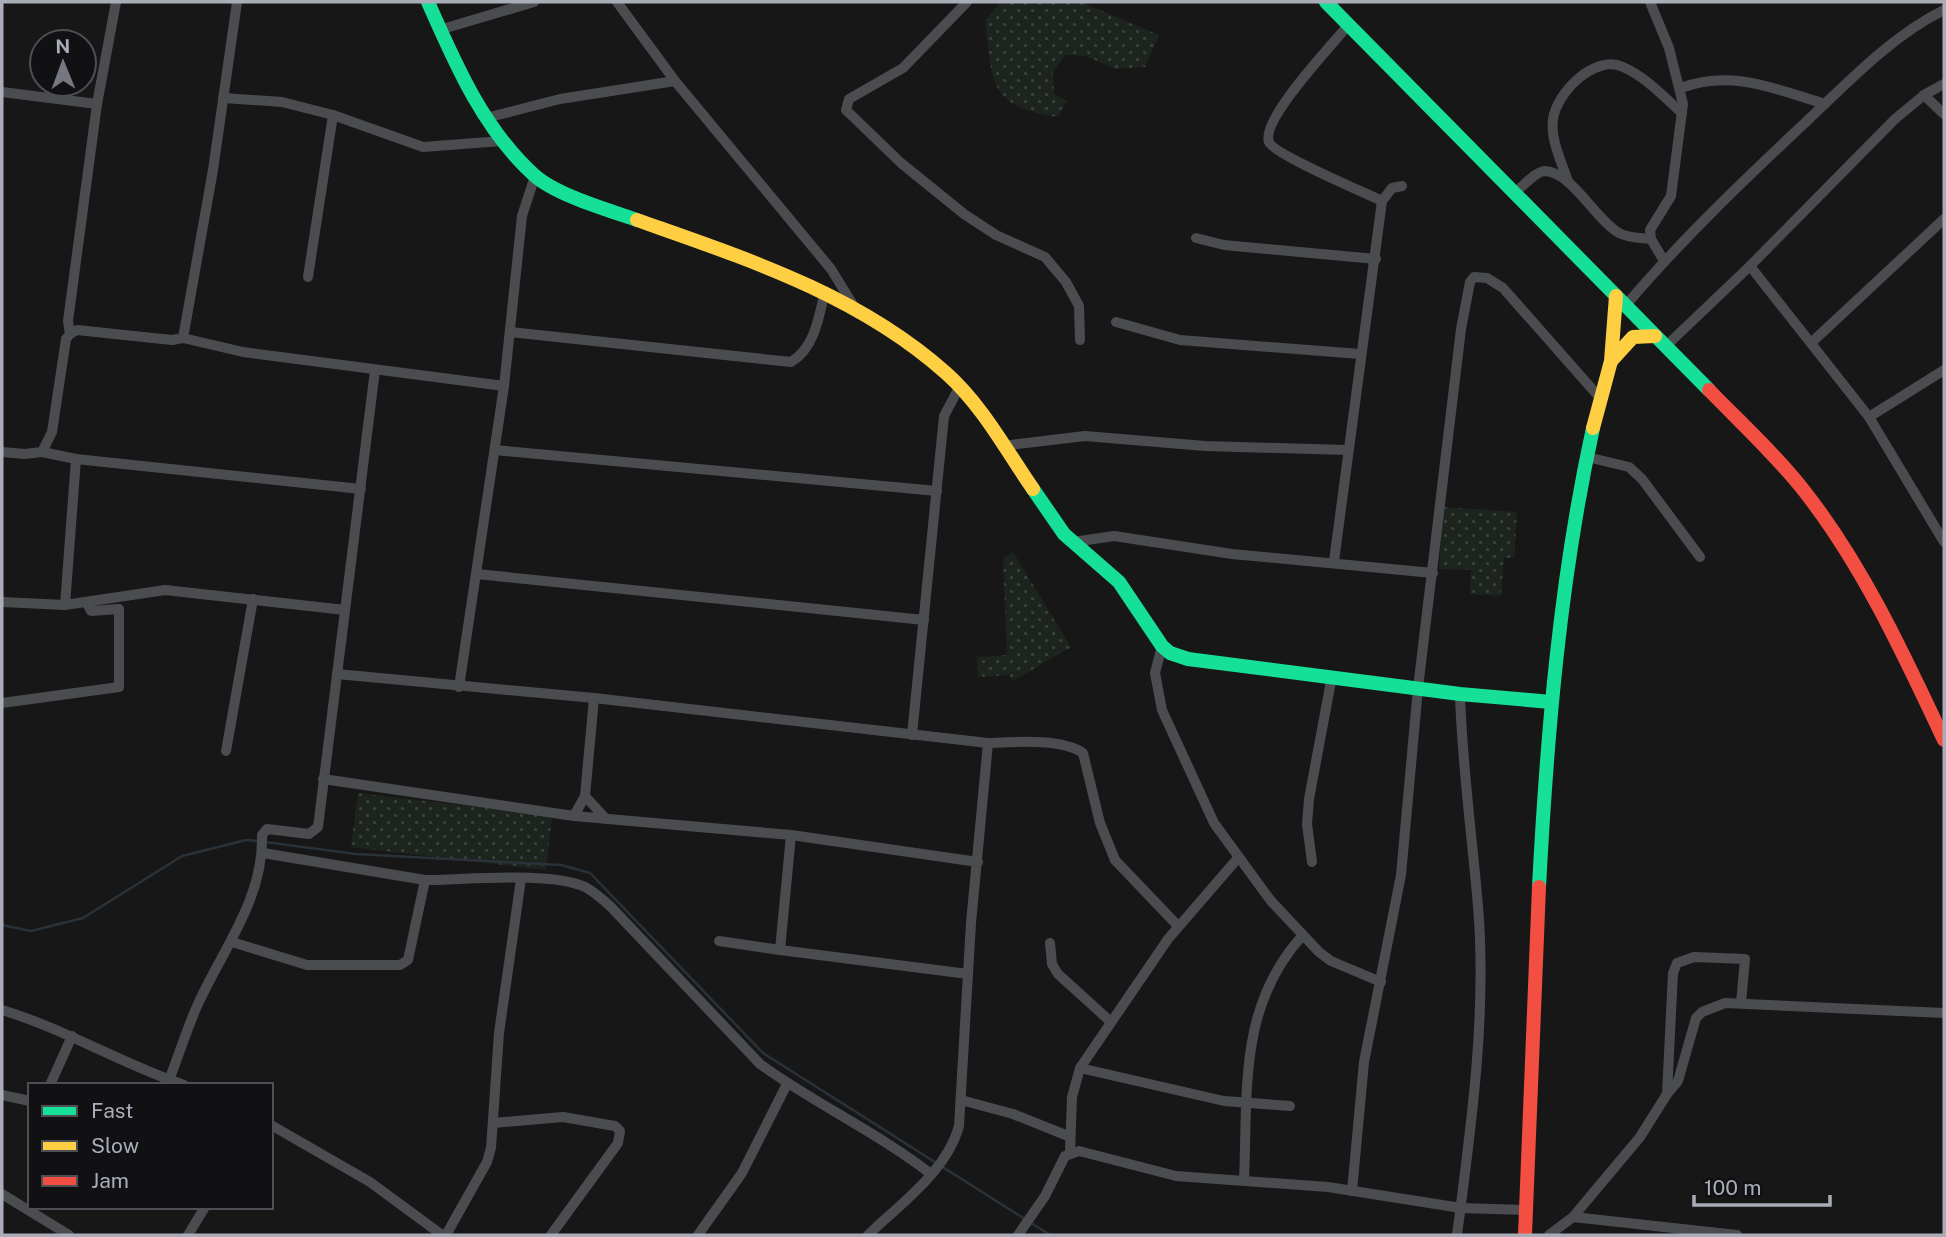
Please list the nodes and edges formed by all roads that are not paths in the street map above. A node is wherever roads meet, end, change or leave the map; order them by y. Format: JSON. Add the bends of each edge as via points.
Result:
{"nodes":[{"id":1,"x":116,"y":2,"type":"edge"},
{"id":2,"x":237,"y":2,"type":"edge"},
{"id":3,"x":428,"y":2,"type":"edge"},
{"id":4,"x":534,"y":2,"type":"edge"},
{"id":5,"x":617,"y":2,"type":"edge"},
{"id":6,"x":967,"y":2,"type":"edge"},
{"id":7,"x":1325,"y":2,"type":"edge"},
{"id":8,"x":1650,"y":2,"type":"edge"},
{"id":9,"x":1944,"y":10,"type":"edge"},
{"id":10,"x":1349,"y":24,"type":"junction"},
{"id":11,"x":439,"y":30,"type":"junction"},
{"id":12,"x":675,"y":81,"type":"junction"},
{"id":13,"x":1944,"y":84,"type":"edge"},
{"id":14,"x":1681,"y":89,"type":"junction"},
{"id":15,"x":2,"y":92,"type":"edge"},
{"id":16,"x":1924,"y":95,"type":"junction"},
{"id":17,"x":223,"y":98,"type":"junction"},
{"id":18,"x":97,"y":104,"type":"junction"},
{"id":19,"x":1825,"y":104,"type":"junction"},
{"id":20,"x":1682,"y":113,"type":"junction"},
{"id":21,"x":333,"y":114,"type":"junction"},
{"id":22,"x":1944,"y":114,"type":"edge"},
{"id":23,"x":486,"y":118,"type":"junction"},
{"id":24,"x":502,"y":141,"type":"junction"},
{"id":25,"x":535,"y":176,"type":"junction"},
{"id":26,"x":1568,"y":182,"type":"junction"},
{"id":27,"x":1402,"y":186,"type":"dead end"},
{"id":28,"x":1515,"y":193,"type":"junction"},
{"id":29,"x":1382,"y":201,"type":"junction"},
{"id":30,"x":1944,"y":219,"type":"edge"},
{"id":31,"x":1196,"y":238,"type":"dead end"},
{"id":32,"x":1651,"y":239,"type":"junction"},
{"id":33,"x":1376,"y":259,"type":"junction"},
{"id":34,"x":1664,"y":261,"type":"junction"},
{"id":35,"x":1750,"y":266,"type":"junction"},
{"id":36,"x":308,"y":277,"type":"dead end"},
{"id":37,"x":825,"y":291,"type":"junction"},
{"id":38,"x":1621,"y":301,"type":"junction"},
{"id":39,"x":855,"y":308,"type":"junction"},
{"id":40,"x":1116,"y":322,"type":"dead end"},
{"id":41,"x":510,"y":332,"type":"junction"},
{"id":42,"x":70,"y":334,"type":"junction"},
{"id":43,"x":183,"y":338,"type":"junction"},
{"id":44,"x":1080,"y":340,"type":"dead end"},
{"id":45,"x":1660,"y":341,"type":"junction"},
{"id":46,"x":1811,"y":343,"type":"junction"},
{"id":47,"x":1360,"y":354,"type":"junction"},
{"id":48,"x":1611,"y":361,"type":"junction"},
{"id":49,"x":374,"y":370,"type":"junction"},
{"id":50,"x":1944,"y":370,"type":"edge"},
{"id":51,"x":504,"y":386,"type":"junction"},
{"id":52,"x":960,"y":386,"type":"junction"},
{"id":53,"x":1600,"y":398,"type":"junction"},
{"id":54,"x":1868,"y":417,"type":"junction"},
{"id":55,"x":1002,"y":446,"type":"junction"},
{"id":56,"x":495,"y":450,"type":"junction"},
{"id":57,"x":1347,"y":450,"type":"junction"},
{"id":58,"x":2,"y":452,"type":"edge"},
{"id":59,"x":42,"y":452,"type":"junction"},
{"id":60,"x":1587,"y":457,"type":"junction"},
{"id":61,"x":76,"y":459,"type":"junction"},
{"id":62,"x":360,"y":489,"type":"junction"},
{"id":63,"x":937,"y":491,"type":"junction"},
{"id":64,"x":1073,"y":542,"type":"junction"},
{"id":65,"x":1944,"y":542,"type":"edge"},
{"id":66,"x":1700,"y":557,"type":"dead end"},
{"id":67,"x":1334,"y":561,"type":"junction"},
{"id":68,"x":1433,"y":573,"type":"junction"},
{"id":69,"x":477,"y":574,"type":"junction"},
{"id":70,"x":253,"y":598,"type":"junction"},
{"id":71,"x":2,"y":602,"type":"edge"},
{"id":72,"x":87,"y":603,"type":"junction"},
{"id":73,"x":65,"y":605,"type":"junction"},
{"id":74,"x":345,"y":610,"type":"junction"},
{"id":75,"x":924,"y":620,"type":"junction"},
{"id":76,"x":1162,"y":646,"type":"junction"},
{"id":77,"x":337,"y":674,"type":"junction"},
{"id":78,"x":1332,"y":676,"type":"junction"},
{"id":79,"x":459,"y":687,"type":"junction"},
{"id":80,"x":1418,"y":688,"type":"junction"},
{"id":81,"x":1460,"y":694,"type":"junction"},
{"id":82,"x":594,"y":698,"type":"junction"},
{"id":83,"x":1551,"y":702,"type":"junction"},
{"id":84,"x":2,"y":703,"type":"edge"},
{"id":85,"x":912,"y":735,"type":"junction"},
{"id":86,"x":1944,"y":740,"type":"edge"},
{"id":87,"x":988,"y":743,"type":"junction"},
{"id":88,"x":226,"y":751,"type":"dead end"},
{"id":89,"x":323,"y":779,"type":"junction"},
{"id":90,"x":585,"y":796,"type":"junction"},
{"id":91,"x":574,"y":816,"type":"junction"},
{"id":92,"x":606,"y":819,"type":"junction"},
{"id":93,"x":791,"y":835,"type":"junction"},
{"id":94,"x":262,"y":844,"type":"junction"},
{"id":95,"x":1238,"y":858,"type":"junction"},
{"id":96,"x":978,"y":862,"type":"junction"},
{"id":97,"x":1312,"y":862,"type":"dead end"},
{"id":98,"x":521,"y":879,"type":"junction"},
{"id":99,"x":425,"y":880,"type":"junction"},
{"id":100,"x":1178,"y":926,"type":"junction"},
{"id":101,"x":1302,"y":936,"type":"junction"},
{"id":102,"x":719,"y":941,"type":"dead end"},
{"id":103,"x":232,"y":942,"type":"junction"},
{"id":104,"x":1050,"y":943,"type":"dead end"},
{"id":105,"x":780,"y":950,"type":"junction"},
{"id":106,"x":968,"y":974,"type":"junction"},
{"id":107,"x":1381,"y":982,"type":"junction"},
{"id":108,"x":1741,"y":1003,"type":"junction"},
{"id":109,"x":2,"y":1010,"type":"edge"},
{"id":110,"x":1944,"y":1013,"type":"edge"},
{"id":111,"x":1111,"y":1022,"type":"junction"},
{"id":112,"x":72,"y":1036,"type":"junction"},
{"id":113,"x":1080,"y":1069,"type":"junction"},
{"id":114,"x":169,"y":1080,"type":"junction"},
{"id":115,"x":51,"y":1083,"type":"edge"},
{"id":116,"x":178,"y":1083,"type":"edge"},
{"id":117,"x":787,"y":1084,"type":"junction"},
{"id":118,"x":1667,"y":1094,"type":"junction"},
{"id":119,"x":2,"y":1095,"type":"edge"},
{"id":120,"x":961,"y":1100,"type":"junction"},
{"id":121,"x":28,"y":1101,"type":"edge"},
{"id":122,"x":1248,"y":1104,"type":"junction"},
{"id":123,"x":1290,"y":1105,"type":"dead end"},
{"id":124,"x":493,"y":1123,"type":"junction"},
{"id":125,"x":273,"y":1126,"type":"edge"},
{"id":126,"x":1068,"y":1136,"type":"junction"},
{"id":127,"x":1070,"y":1152,"type":"junction"},
{"id":128,"x":932,"y":1172,"type":"junction"},
{"id":129,"x":1244,"y":1181,"type":"junction"},
{"id":130,"x":1352,"y":1191,"type":"junction"},
{"id":131,"x":2,"y":1194,"type":"edge"},
{"id":132,"x":1461,"y":1208,"type":"junction"},
{"id":133,"x":204,"y":1209,"type":"edge"},
{"id":134,"x":1527,"y":1210,"type":"junction"},
{"id":135,"x":1573,"y":1217,"type":"junction"},
{"id":136,"x":1021,"y":1232,"type":"edge"},
{"id":137,"x":1701,"y":1233,"type":"edge"},
{"id":138,"x":438,"y":1234,"type":"edge"},
{"id":139,"x":69,"y":1235,"type":"edge"},
{"id":140,"x":188,"y":1235,"type":"edge"},
{"id":141,"x":551,"y":1235,"type":"edge"},
{"id":142,"x":698,"y":1235,"type":"edge"},
{"id":143,"x":868,"y":1235,"type":"edge"},
{"id":144,"x":1458,"y":1235,"type":"edge"},
{"id":145,"x":1525,"y":1235,"type":"edge"},
{"id":146,"x":1549,"y":1235,"type":"edge"},
{"id":147,"x":1737,"y":1235,"type":"edge"}],
"edges":[{"from":1,"to":18,"type":"street"},
{"from":2,"to":17,"type":"street"},
{"from":3,"to":11,"type":"street"},
{"from":4,"to":11,"type":"street"},
{"from":5,"to":12,"type":"street"},
{"from":6,"to":44,"type":"street","via":[[903,68],[849,99],[846,110],[964,214],[996,235],[1045,257],[1079,306]]},
{"from":7,"to":10,"type":"street"},
{"from":8,"to":14,"type":"street"},
{"from":9,"to":19,"type":"street","via":[[1898,39]]},
{"from":10,"to":28,"type":"street"},
{"from":10,"to":29,"type":"street","via":[[1284,103],[1268,141]]},
{"from":11,"to":23,"type":"street"},
{"from":12,"to":23,"type":"street","via":[[560,99]]},
{"from":12,"to":39,"type":"street","via":[[831,269]]},
{"from":13,"to":16,"type":"street"},
{"from":14,"to":19,"type":"street","via":[[1707,80],[1736,79]]},
{"from":14,"to":20,"type":"street"},
{"from":15,"to":18,"type":"street"},
{"from":16,"to":22,"type":"street"},
{"from":16,"to":35,"type":"street"},
{"from":17,"to":21,"type":"street","via":[[282,102]]},
{"from":17,"to":43,"type":"street"},
{"from":18,"to":42,"type":"street","via":[[68,321]]},
{"from":19,"to":34,"type":"street"},
{"from":20,"to":26,"type":"street","via":[[1623,66],[1594,66],[1560,101],[1553,120]]},
{"from":20,"to":32,"type":"street","via":[[1671,196],[1653,222]]},
{"from":21,"to":24,"type":"street","via":[[423,147]]},
{"from":21,"to":36,"type":"street"},
{"from":23,"to":24,"type":"street"},
{"from":24,"to":25,"type":"street"},
{"from":25,"to":37,"type":"street","via":[[595,206]]},
{"from":25,"to":41,"type":"street","via":[[522,216]]},
{"from":26,"to":28,"type":"street","via":[[1541,172]]},
{"from":26,"to":32,"type":"street","via":[[1609,226],[1629,237]]},
{"from":27,"to":29,"type":"street","via":[[1392,188]]},
{"from":28,"to":38,"type":"street"},
{"from":29,"to":33,"type":"street"},
{"from":30,"to":46,"type":"street"},
{"from":31,"to":33,"type":"street","via":[[1224,245]]},
{"from":32,"to":34,"type":"street"},
{"from":33,"to":47,"type":"street"},
{"from":34,"to":38,"type":"street"},
{"from":35,"to":45,"type":"street"},
{"from":35,"to":46,"type":"street"},
{"from":37,"to":39,"type":"street"},
{"from":37,"to":41,"type":"street","via":[[815,331],[802,355],[791,362]]},
{"from":38,"to":45,"type":"street"},
{"from":38,"to":48,"type":"street"},
{"from":39,"to":52,"type":"street"},
{"from":40,"to":47,"type":"street","via":[[1180,340]]},
{"from":41,"to":51,"type":"street"},
{"from":42,"to":43,"type":"street","via":[[77,330]]},
{"from":42,"to":59,"type":"street","via":[[52,432]]},
{"from":43,"to":49,"type":"street","via":[[243,352]]},
{"from":45,"to":48,"type":"street","via":[[1633,337]]},
{"from":45,"to":86,"type":"street","via":[[1762,444],[1821,513],[1877,602]]},
{"from":46,"to":54,"type":"street"},
{"from":47,"to":57,"type":"street"},
{"from":48,"to":53,"type":"street"},
{"from":49,"to":51,"type":"street"},
{"from":49,"to":62,"type":"street"},
{"from":50,"to":54,"type":"street"},
{"from":51,"to":56,"type":"street"},
{"from":52,"to":55,"type":"street"},
{"from":52,"to":63,"type":"street","via":[[944,416]]},
{"from":53,"to":60,"type":"street"},
{"from":53,"to":68,"type":"street","via":[[1503,288],[1487,278],[1475,277],[1470,282]]},
{"from":54,"to":65,"type":"street"},
{"from":55,"to":57,"type":"street","via":[[1086,436],[1205,446]]},
{"from":55,"to":64,"type":"street"},
{"from":56,"to":63,"type":"street"},
{"from":56,"to":69,"type":"street"},
{"from":57,"to":67,"type":"street"},
{"from":58,"to":59,"type":"street"},
{"from":59,"to":61,"type":"street"},
{"from":60,"to":66,"type":"street","via":[[1629,467]]},
{"from":60,"to":83,"type":"street"},
{"from":61,"to":62,"type":"street"},
{"from":61,"to":73,"type":"street"},
{"from":62,"to":74,"type":"street"},
{"from":63,"to":75,"type":"street"},
{"from":64,"to":67,"type":"street","via":[[1114,536],[1209,552]]},
{"from":64,"to":76,"type":"street","via":[[1119,582]]},
{"from":67,"to":68,"type":"street"},
{"from":68,"to":80,"type":"street"},
{"from":69,"to":75,"type":"street"},
{"from":69,"to":79,"type":"street"},
{"from":70,"to":72,"type":"street","via":[[165,590]]},
{"from":70,"to":74,"type":"street"},
{"from":70,"to":88,"type":"street"},
{"from":71,"to":73,"type":"street"},
{"from":72,"to":73,"type":"street"},
{"from":72,"to":84,"type":"street","via":[[90,611],[119,609],[119,687]]},
{"from":74,"to":77,"type":"street"},
{"from":75,"to":85,"type":"street"},
{"from":76,"to":78,"type":"street","via":[[1188,659]]},
{"from":76,"to":95,"type":"street","via":[[1155,673],[1162,710],[1214,823]]},
{"from":77,"to":79,"type":"street"},
{"from":77,"to":89,"type":"street"},
{"from":78,"to":80,"type":"street"},
{"from":78,"to":97,"type":"street","via":[[1309,799]]},
{"from":79,"to":82,"type":"street"},
{"from":80,"to":81,"type":"street"},
{"from":80,"to":107,"type":"street","via":[[1401,875]]},
{"from":81,"to":83,"type":"street"},
{"from":81,"to":132,"type":"street","via":[[1480,984]]},
{"from":82,"to":85,"type":"street"},
{"from":82,"to":90,"type":"street"},
{"from":83,"to":134,"type":"street","via":[[1534,956]]},
{"from":85,"to":87,"type":"street"},
{"from":87,"to":96,"type":"street"},
{"from":87,"to":100,"type":"street","via":[[1037,743],[1083,752],[1100,823],[1115,860]]},
{"from":89,"to":91,"type":"street"},
{"from":89,"to":94,"type":"street","via":[[314,832],[267,829]]},
{"from":90,"to":91,"type":"street"},
{"from":90,"to":92,"type":"street"},
{"from":91,"to":92,"type":"street"},
{"from":92,"to":93,"type":"street"},
{"from":93,"to":96,"type":"street"},
{"from":93,"to":105,"type":"street"},
{"from":94,"to":99,"type":"street"},
{"from":94,"to":103,"type":"street","via":[[257,880]]},
{"from":95,"to":100,"type":"street"},
{"from":95,"to":101,"type":"street"},
{"from":96,"to":106,"type":"street"},
{"from":98,"to":99,"type":"street"},
{"from":98,"to":117,"type":"street","via":[[576,883],[597,894],[725,1030]]},
{"from":98,"to":124,"type":"street","via":[[499,1032]]},
{"from":99,"to":103,"type":"street","via":[[408,960],[403,964],[307,965]]},
{"from":100,"to":111,"type":"street"},
{"from":101,"to":107,"type":"street","via":[[1331,961]]},
{"from":101,"to":122,"type":"street","via":[[1272,975],[1262,1003],[1249,1053]]},
{"from":102,"to":105,"type":"street"},
{"from":103,"to":114,"type":"street","via":[[198,1005]]},
{"from":104,"to":111,"type":"street","via":[[1058,974]]},
{"from":105,"to":106,"type":"street"},
{"from":106,"to":120,"type":"street"},
{"from":107,"to":130,"type":"street","via":[[1364,1062]]},
{"from":108,"to":110,"type":"street"},
{"from":108,"to":118,"type":"street","via":[[1710,1007],[1696,1018],[1678,1081]]},
{"from":108,"to":118,"type":"street","via":[[1745,959],[1694,957],[1677,963],[1672,973]]},
{"from":109,"to":112,"type":"street"},
{"from":111,"to":113,"type":"street"},
{"from":112,"to":114,"type":"street"},
{"from":112,"to":115,"type":"street"},
{"from":113,"to":122,"type":"street"},
{"from":113,"to":126,"type":"street"},
{"from":114,"to":116,"type":"street"},
{"from":117,"to":128,"type":"street"},
{"from":117,"to":142,"type":"street","via":[[738,1180]]},
{"from":118,"to":135,"type":"street","via":[[1640,1137]]},
{"from":119,"to":121,"type":"street"},
{"from":120,"to":126,"type":"street"},
{"from":120,"to":128,"type":"street","via":[[955,1140]]},
{"from":122,"to":123,"type":"street"},
{"from":122,"to":129,"type":"street"},
{"from":124,"to":138,"type":"street","via":[[487,1163]]},
{"from":124,"to":141,"type":"street","via":[[563,1117],[620,1130],[618,1143]]},
{"from":125,"to":138,"type":"street","via":[[370,1182]]},
{"from":126,"to":127,"type":"street"},
{"from":127,"to":129,"type":"street","via":[[1088,1152],[1176,1175]]},
{"from":127,"to":136,"type":"street"},
{"from":128,"to":143,"type":"street"},
{"from":129,"to":130,"type":"street"},
{"from":130,"to":132,"type":"street"},
{"from":131,"to":139,"type":"street"},
{"from":132,"to":134,"type":"street"},
{"from":132,"to":144,"type":"street"},
{"from":133,"to":140,"type":"street"},
{"from":134,"to":145,"type":"street"},
{"from":135,"to":137,"type":"street"},
{"from":135,"to":146,"type":"street"},
{"from":137,"to":147,"type":"street"}]}
